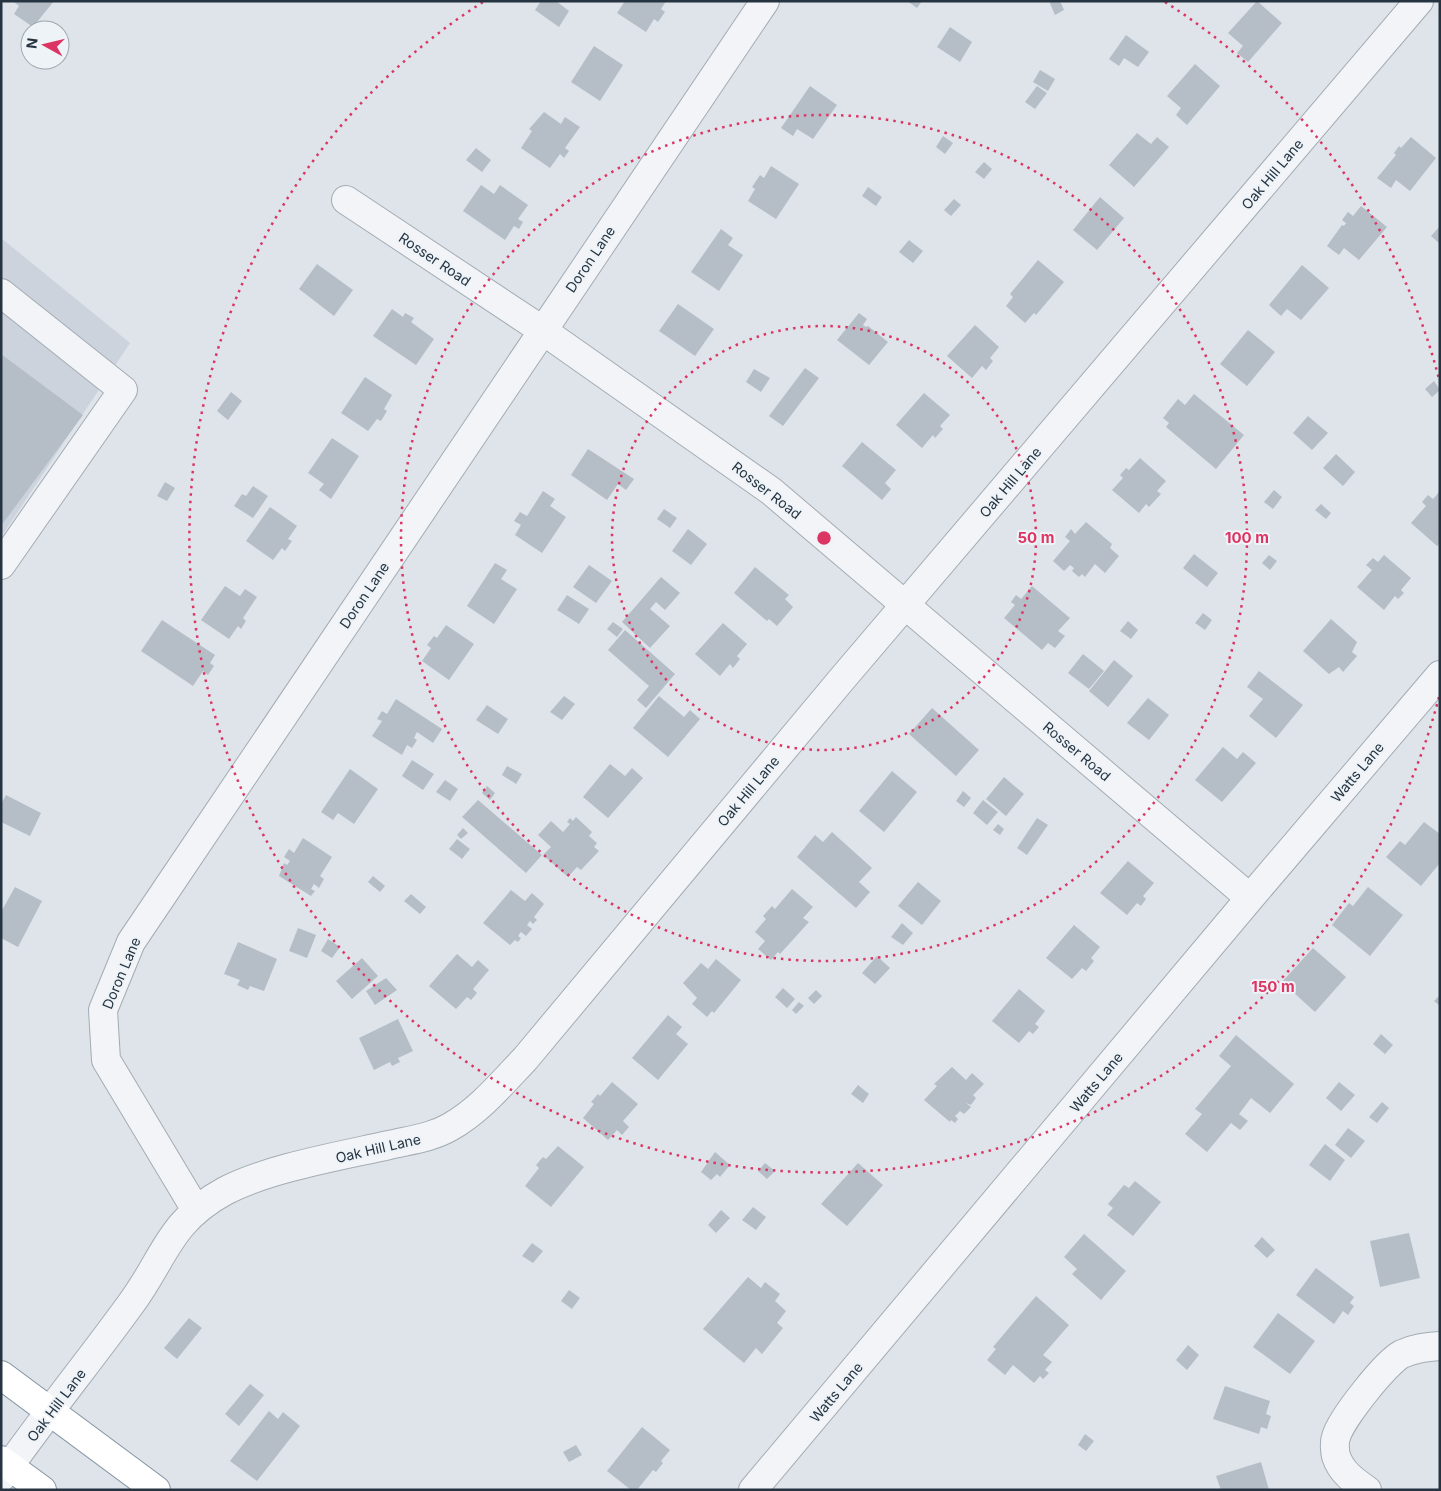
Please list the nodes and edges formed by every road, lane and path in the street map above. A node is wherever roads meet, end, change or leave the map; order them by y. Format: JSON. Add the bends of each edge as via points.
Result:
{"nodes":[{"id":1,"x":765,"y":1,"type":"edge"},
{"id":2,"x":1419,"y":1,"type":"edge"},
{"id":3,"x":346,"y":200,"type":"dead end"},
{"id":4,"x":1,"y":293,"type":"edge"},
{"id":5,"x":542,"y":330,"type":"junction"},
{"id":6,"x":1,"y":565,"type":"edge"},
{"id":7,"x":905,"y":605,"type":"junction"},
{"id":8,"x":1440,"y":675,"type":"edge"},
{"id":9,"x":1250,"y":898,"type":"junction"},
{"id":10,"x":196,"y":1210,"type":"junction"},
{"id":11,"x":1440,"y":1346,"type":"edge"},
{"id":12,"x":1,"y":1375,"type":"edge"},
{"id":13,"x":50,"y":1412,"type":"junction"},
{"id":14,"x":4,"y":1468,"type":"edge"},
{"id":15,"x":42,"y":1490,"type":"edge"},
{"id":16,"x":156,"y":1490,"type":"edge"},
{"id":17,"x":753,"y":1490,"type":"edge"},
{"id":18,"x":1367,"y":1490,"type":"edge"}],
"edges":[{"from":1,"to":5,"type":"street","name":"Doron Lane"},
{"from":2,"to":7,"type":"street","name":"Oak Hill Lane"},
{"from":3,"to":5,"type":"street","name":"Rosser Road"},
{"from":4,"to":6,"type":"street","via":[[123,390]]},
{"from":5,"to":7,"type":"street","name":"Rosser Road","via":[[771,491]]},
{"from":5,"to":10,"type":"street","name":"Doron Lane","via":[[131,942],[103,1010],[106,1060]]},
{"from":7,"to":9,"type":"street","name":"Rosser Road"},
{"from":7,"to":10,"type":"street","name":"Oak Hill Lane","via":[[526,1059],[479,1107],[449,1128],[418,1140],[298,1166],[243,1183]]},
{"from":8,"to":9,"type":"street","name":"Watts Lane"},
{"from":9,"to":17,"type":"street","name":"Watts Lane"},
{"from":10,"to":13,"type":"street","name":"Oak Hill Lane","via":[[166,1244],[132,1303]]},
{"from":11,"to":18,"type":"street","via":[[1401,1354],[1386,1367],[1343,1422],[1335,1438],[1336,1456],[1343,1470]]},
{"from":12,"to":13,"type":"highway"},
{"from":13,"to":14,"type":"street","name":"Oak Hill Lane"},
{"from":13,"to":16,"type":"highway"},
{"from":14,"to":15,"type":"highway"}]}
